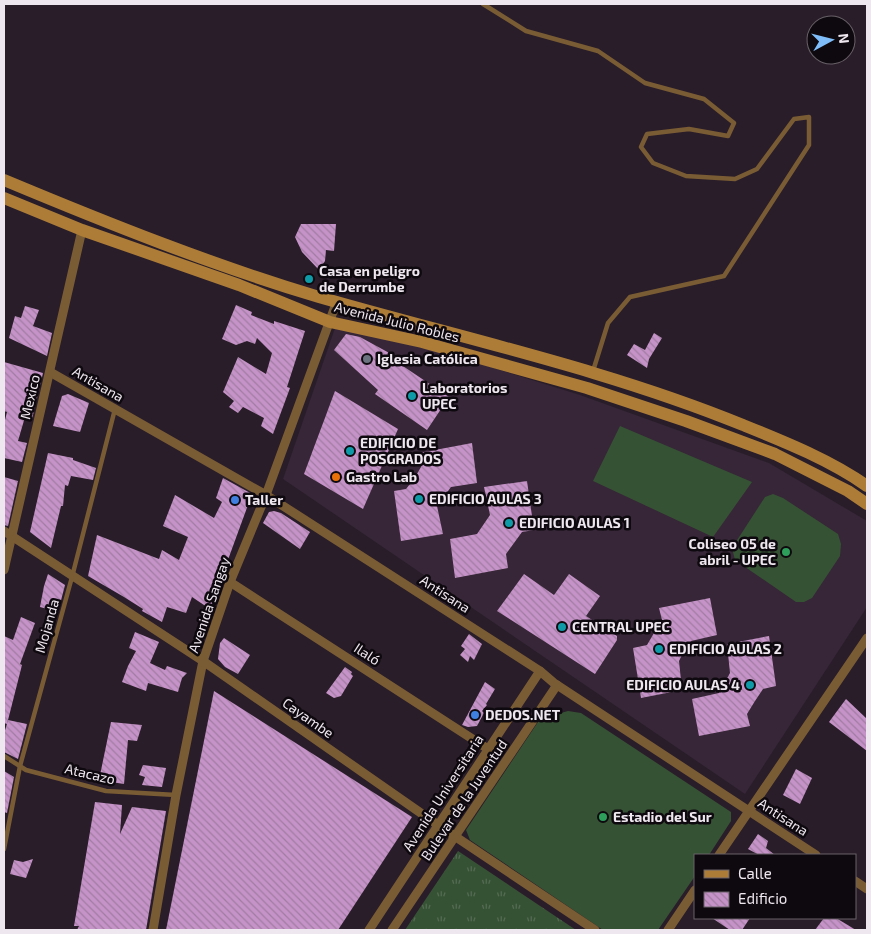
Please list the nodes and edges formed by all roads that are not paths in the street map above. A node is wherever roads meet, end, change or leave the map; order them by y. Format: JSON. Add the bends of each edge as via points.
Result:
{"nodes":[{"id":1,"x":482,"y":4,"type":"edge"},
{"id":2,"x":4,"y":180,"type":"edge"},
{"id":3,"x":4,"y":198,"type":"edge"},
{"id":4,"x":82,"y":230,"type":"junction"},
{"id":5,"x":337,"y":302,"type":"junction"},
{"id":6,"x":330,"y":322,"type":"junction"},
{"id":7,"x":593,"y":371,"type":"junction"},
{"id":8,"x":50,"y":372,"type":"junction"},
{"id":9,"x":115,"y":409,"type":"junction"},
{"id":10,"x":867,"y":486,"type":"edge"},
{"id":11,"x":266,"y":495,"type":"junction"},
{"id":12,"x":867,"y":504,"type":"edge"},
{"id":13,"x":4,"y":531,"type":"edge"},
{"id":14,"x":12,"y":537,"type":"junction"},
{"id":15,"x":4,"y":570,"type":"edge"},
{"id":16,"x":72,"y":577,"type":"junction"},
{"id":17,"x":230,"y":582,"type":"junction"},
{"id":18,"x":867,"y":638,"type":"edge"},
{"id":19,"x":203,"y":661,"type":"junction"},
{"id":20,"x":540,"y":671,"type":"junction"},
{"id":21,"x":557,"y":685,"type":"junction"},
{"id":22,"x":488,"y":749,"type":"junction"},
{"id":23,"x":4,"y":756,"type":"edge"},
{"id":24,"x":20,"y":766,"type":"junction"},
{"id":25,"x":176,"y":795,"type":"junction"},
{"id":26,"x":749,"y":811,"type":"junction"},
{"id":27,"x":438,"y":825,"type":"junction"},
{"id":28,"x":456,"y":836,"type":"junction"},
{"id":29,"x":4,"y":849,"type":"edge"},
{"id":30,"x":720,"y":854,"type":"edge"},
{"id":31,"x":814,"y":854,"type":"edge"},
{"id":32,"x":856,"y":882,"type":"edge"},
{"id":33,"x":867,"y":889,"type":"edge"},
{"id":34,"x":694,"y":891,"type":"edge"},
{"id":35,"x":153,"y":930,"type":"edge"},
{"id":36,"x":369,"y":930,"type":"edge"},
{"id":37,"x":392,"y":930,"type":"edge"},
{"id":38,"x":595,"y":930,"type":"edge"},
{"id":39,"x":668,"y":930,"type":"edge"}],
"edges":[{"from":1,"to":7,"type":"lane","via":[[526,31],[598,51],[645,83],[704,99],[734,122],[728,136],[689,129],[647,134],[641,147],[653,163],[686,176],[735,179],[757,169],[794,120],[809,116],[809,145],[724,276],[630,297],[608,324]]},
{"from":2,"to":5,"type":"main road","name":"Avenida Julio Robles","via":[[172,248]]},
{"from":3,"to":4,"type":"main road","name":"Avenida Julio Robles"},
{"from":4,"to":6,"type":"main road","name":"Avenida Julio Robles","via":[[239,285]]},
{"from":4,"to":8,"type":"street","name":"Mexico"},
{"from":5,"to":6,"type":"street","name":"Avenida Sangay"},
{"from":5,"to":7,"type":"main road","name":"Avenida Julio Robles"},
{"from":6,"to":11,"type":"street","name":"Avenida Sangay"},
{"from":6,"to":12,"type":"main road","name":"Avenida Julio Robles","via":[[422,342],[686,421],[775,454]]},
{"from":7,"to":10,"type":"main road","name":"Avenida Julio Robles","via":[[699,407],[776,439]]},
{"from":8,"to":9,"type":"street","name":"Antisana"},
{"from":8,"to":14,"type":"street","name":"Mexico"},
{"from":9,"to":11,"type":"street","name":"Antisana"},
{"from":9,"to":16,"type":"lane","name":"Mojanda"},
{"from":11,"to":17,"type":"street","name":"Avenida Sangay"},
{"from":11,"to":20,"type":"street","name":"Antisana"},
{"from":13,"to":14,"type":"street","name":"Cayambe"},
{"from":14,"to":15,"type":"street","name":"Mexico"},
{"from":14,"to":16,"type":"street","name":"Cayambe"},
{"from":16,"to":19,"type":"street","name":"Cayambe"},
{"from":16,"to":24,"type":"lane","name":"Mojanda"},
{"from":17,"to":19,"type":"street","name":"Avenida Sangay"},
{"from":17,"to":22,"type":"street","name":"Ilaló"},
{"from":18,"to":26,"type":"street"},
{"from":19,"to":25,"type":"street","name":"Avenida Sangay"},
{"from":19,"to":27,"type":"street","name":"Cayambe"},
{"from":20,"to":21,"type":"street","name":"Antisana"},
{"from":20,"to":22,"type":"street","name":"Avenida Universitaria"},
{"from":21,"to":26,"type":"street","name":"Antisana"},
{"from":21,"to":28,"type":"street","name":"Bulevar de la Juventud"},
{"from":22,"to":27,"type":"street","name":"Avenida Universitaria"},
{"from":23,"to":24,"type":"lane","name":"Atacazo"},
{"from":24,"to":25,"type":"lane","name":"Atacazo","via":[[106,791]]},
{"from":24,"to":29,"type":"lane","name":"Mojanda"},
{"from":25,"to":35,"type":"street","name":"Avenida Sangay"},
{"from":26,"to":30,"type":"street"},
{"from":26,"to":31,"type":"street","name":"Antisana"},
{"from":27,"to":28,"type":"street","name":"Cayambe"},
{"from":27,"to":36,"type":"street","name":"Avenida Universitaria"},
{"from":28,"to":37,"type":"street","name":"Bulevar de la Juventud"},
{"from":28,"to":38,"type":"street","name":"Cayambe"},
{"from":32,"to":33,"type":"street"},
{"from":34,"to":39,"type":"street"}]}
